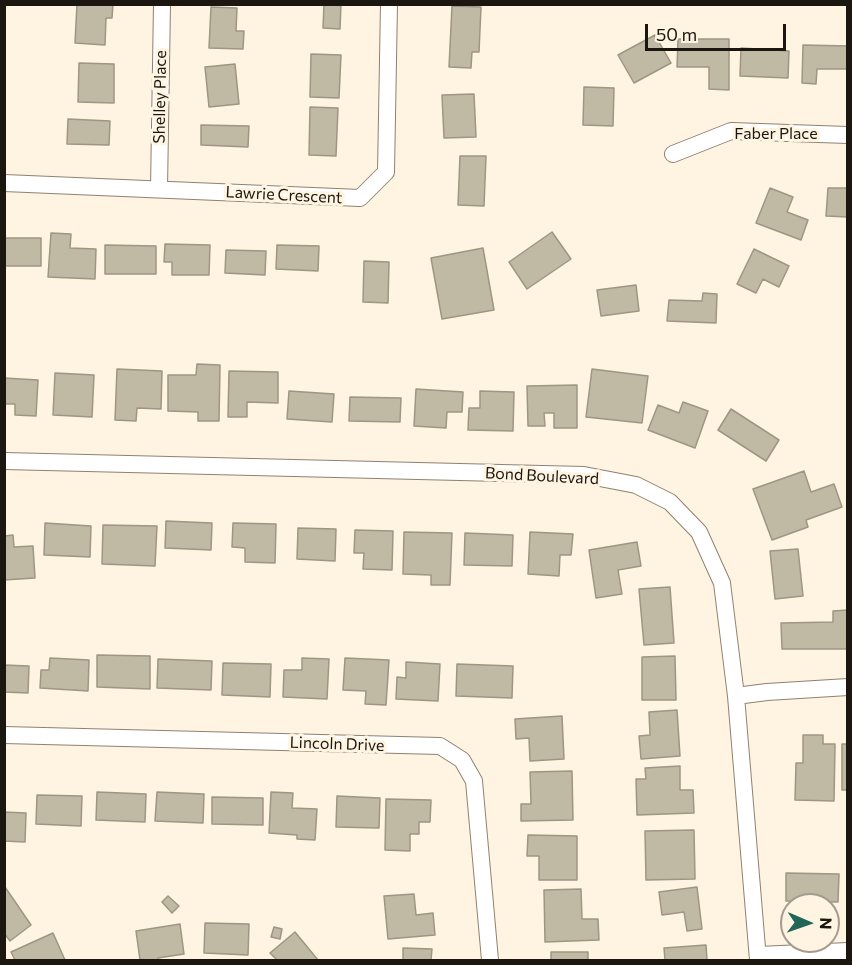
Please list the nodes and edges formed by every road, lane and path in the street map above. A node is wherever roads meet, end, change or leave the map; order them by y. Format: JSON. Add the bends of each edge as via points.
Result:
{"nodes":[{"id":1,"x":162,"y":4,"type":"edge"},
{"id":2,"x":389,"y":4,"type":"edge"},
{"id":3,"x":848,"y":135,"type":"edge"},
{"id":4,"x":673,"y":154,"type":"dead end"},
{"id":5,"x":4,"y":183,"type":"edge"},
{"id":6,"x":159,"y":189,"type":"junction"},
{"id":7,"x":4,"y":461,"type":"edge"},
{"id":8,"x":848,"y":687,"type":"edge"},
{"id":9,"x":736,"y":696,"type":"junction"},
{"id":10,"x":4,"y":735,"type":"edge"},
{"id":11,"x":848,"y":951,"type":"edge"},
{"id":12,"x":758,"y":958,"type":"edge"},
{"id":13,"x":490,"y":960,"type":"edge"}],
"edges":[{"from":1,"to":6,"type":"street","name":"Shelley Place"},
{"from":2,"to":6,"type":"street","name":"Lawrie Crescent","via":[[386,172],[360,198]]},
{"from":3,"to":4,"type":"street","name":"Faber Place","via":[[731,132]]},
{"from":5,"to":6,"type":"street","name":"Lawrie Crescent"},
{"from":7,"to":9,"type":"street","name":"Bond Boulevard","via":[[584,475],[636,485],[670,502],[699,532],[722,583]]},
{"from":8,"to":9,"type":"street"},
{"from":9,"to":12,"type":"street","name":"Bond Boulevard"},
{"from":10,"to":13,"type":"street","name":"Lincoln Drive","via":[[440,746],[462,760],[474,781]]},
{"from":11,"to":12,"type":"street"}]}
